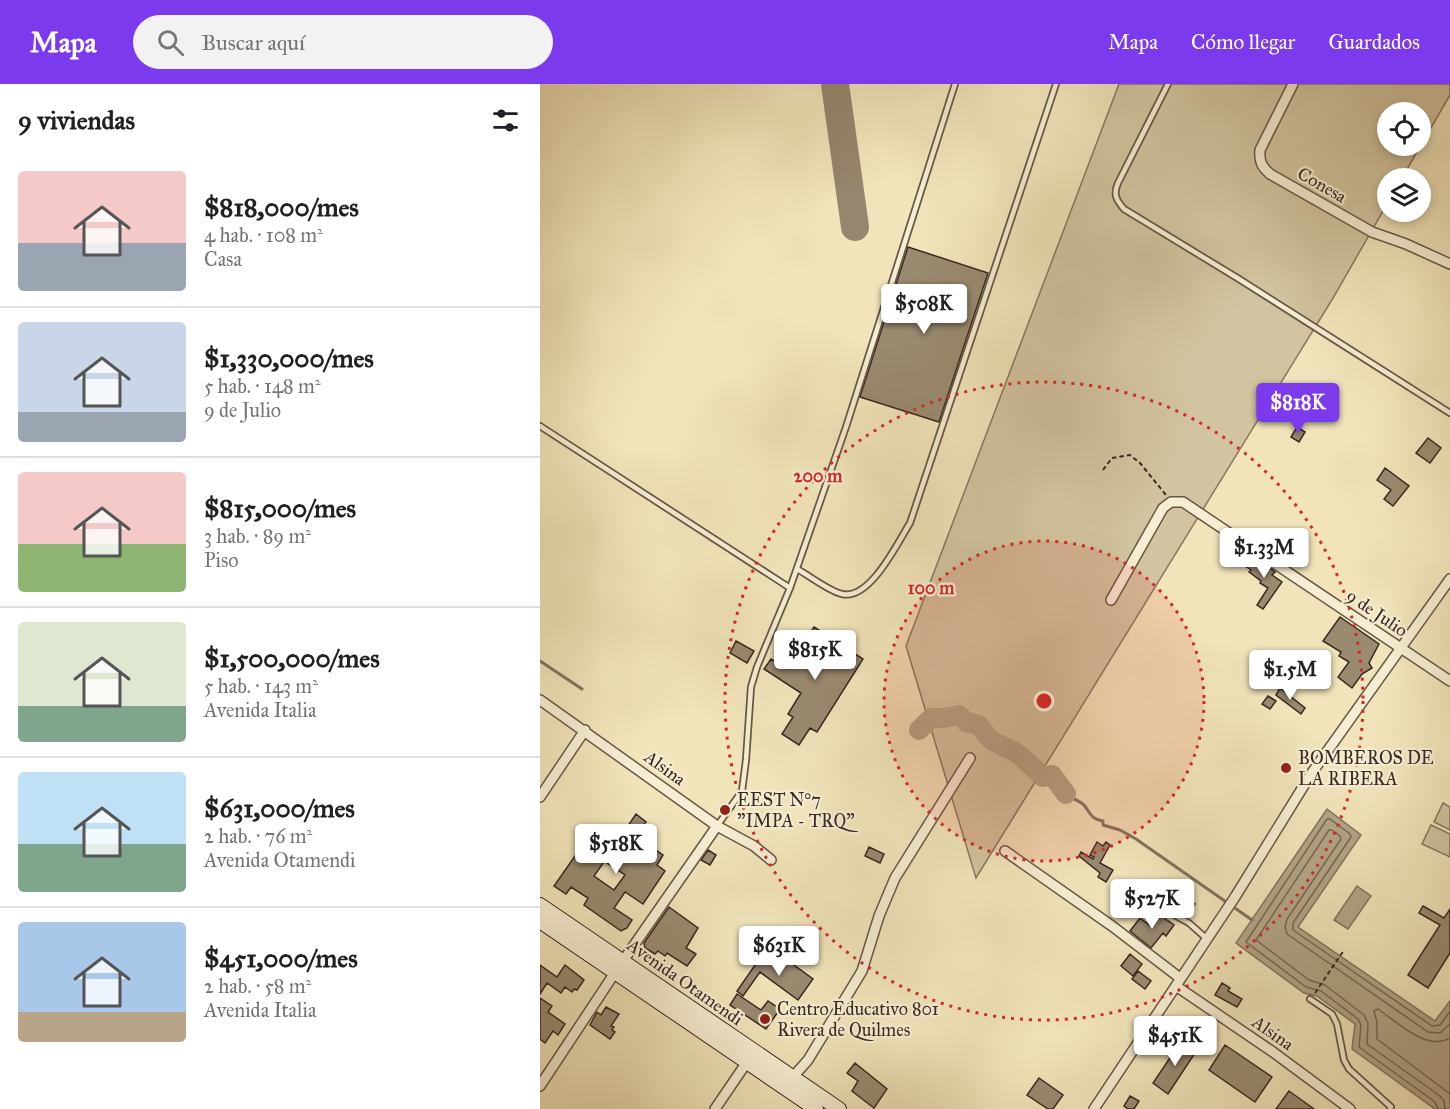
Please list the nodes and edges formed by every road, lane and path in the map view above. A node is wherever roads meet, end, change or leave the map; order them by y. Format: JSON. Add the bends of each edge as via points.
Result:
{"nodes":[{"id":1,"x":955,"y":84,"type":"edge"},
{"id":2,"x":1056,"y":84,"type":"edge"},
{"id":3,"x":1168,"y":84,"type":"edge"},
{"id":4,"x":1293,"y":84,"type":"edge"},
{"id":5,"x":1450,"y":264,"type":"edge"},
{"id":6,"x":1450,"y":413,"type":"edge"},
{"id":7,"x":540,"y":426,"type":"edge"},
{"id":8,"x":1103,"y":470,"type":"dead end"},
{"id":9,"x":1171,"y":502,"type":"junction"},
{"id":10,"x":797,"y":569,"type":"junction"},
{"id":11,"x":1450,"y":579,"type":"edge"},
{"id":12,"x":790,"y":588,"type":"junction"},
{"id":13,"x":1112,"y":600,"type":"dead end"},
{"id":14,"x":1400,"y":649,"type":"junction"},
{"id":15,"x":1450,"y":681,"type":"edge"},
{"id":16,"x":540,"y":700,"type":"edge"},
{"id":17,"x":585,"y":730,"type":"junction"},
{"id":18,"x":970,"y":758,"type":"dead end"},
{"id":19,"x":540,"y":797,"type":"edge"},
{"id":20,"x":717,"y":826,"type":"junction"},
{"id":21,"x":1005,"y":851,"type":"dead end"},
{"id":22,"x":771,"y":860,"type":"dead end"},
{"id":23,"x":1145,"y":899,"type":"dead end"},
{"id":24,"x":540,"y":905,"type":"edge"},
{"id":25,"x":540,"y":921,"type":"edge"},
{"id":26,"x":1207,"y":939,"type":"junction"},
{"id":27,"x":1344,"y":950,"type":"dead end"},
{"id":28,"x":620,"y":966,"type":"junction"},
{"id":29,"x":1178,"y":982,"type":"junction"},
{"id":30,"x":1312,"y":998,"type":"joint"},
{"id":31,"x":747,"y":1062,"type":"junction"},
{"id":32,"x":792,"y":1078,"type":"junction"},
{"id":33,"x":540,"y":1086,"type":"edge"},
{"id":34,"x":821,"y":1106,"type":"edge"},
{"id":35,"x":715,"y":1109,"type":"edge"},
{"id":36,"x":839,"y":1109,"type":"edge"},
{"id":37,"x":1094,"y":1109,"type":"edge"},
{"id":38,"x":1350,"y":1109,"type":"edge"},
{"id":39,"x":1390,"y":1109,"type":"edge"}],
"edges":[{"from":1,"to":10,"type":"lane"},
{"from":2,"to":10,"type":"lane","via":[[910,523],[882,570],[851,595],[841,594]]},
{"from":3,"to":6,"type":"lane","via":[[1114,191],[1116,200],[1124,209]]},
{"from":4,"to":5,"type":"street","name":"Conesa","via":[[1260,150],[1263,167],[1372,232]]},
{"from":7,"to":12,"type":"lane"},
{"from":8,"to":9,"type":"path","via":[[1112,458],[1130,455]]},
{"from":9,"to":13,"type":"street","via":[[1163,508]]},
{"from":9,"to":14,"type":"street","name":"9 de Julio","via":[[1184,502],[1211,519]]},
{"from":10,"to":12,"type":"lane"},
{"from":11,"to":14,"type":"street"},
{"from":12,"to":20,"type":"lane","via":[[751,687],[742,791]]},
{"from":14,"to":15,"type":"street","name":"9 de Julio"},
{"from":14,"to":26,"type":"street","via":[[1311,774]]},
{"from":16,"to":17,"type":"street","name":"Alsina"},
{"from":17,"to":19,"type":"street"},
{"from":17,"to":20,"type":"street","name":"Alsina"},
{"from":18,"to":32,"type":"street","via":[[895,878],[862,970],[808,1060]]},
{"from":20,"to":22,"type":"street","name":"Alsina"},
{"from":20,"to":28,"type":"street"},
{"from":21,"to":29,"type":"street","name":"Alsina","via":[[1112,926]]},
{"from":23,"to":26,"type":"lane","via":[[1189,923]]},
{"from":24,"to":28,"type":"main road","name":"Avenida Otamendi"},
{"from":25,"to":28,"type":"main road","name":"Avenida Otamendi"},
{"from":26,"to":29,"type":"street"},
{"from":27,"to":30,"type":"path"},
{"from":28,"to":31,"type":"main road","name":"Avenida Otamendi"},
{"from":28,"to":32,"type":"main road","name":"Avenida Otamendi"},
{"from":28,"to":33,"type":"street"},
{"from":29,"to":37,"type":"street"},
{"from":29,"to":38,"type":"street","name":"Alsina"},
{"from":30,"to":39,"type":"lane","via":[[1332,1014],[1349,1069]]},
{"from":31,"to":34,"type":"main road","name":"Avenida Otamendi"},
{"from":31,"to":35,"type":"street"},
{"from":32,"to":34,"type":"main road","name":"Avenida Otamendi"},
{"from":34,"to":36,"type":"main road","name":"Avenida Otamendi"}]}
